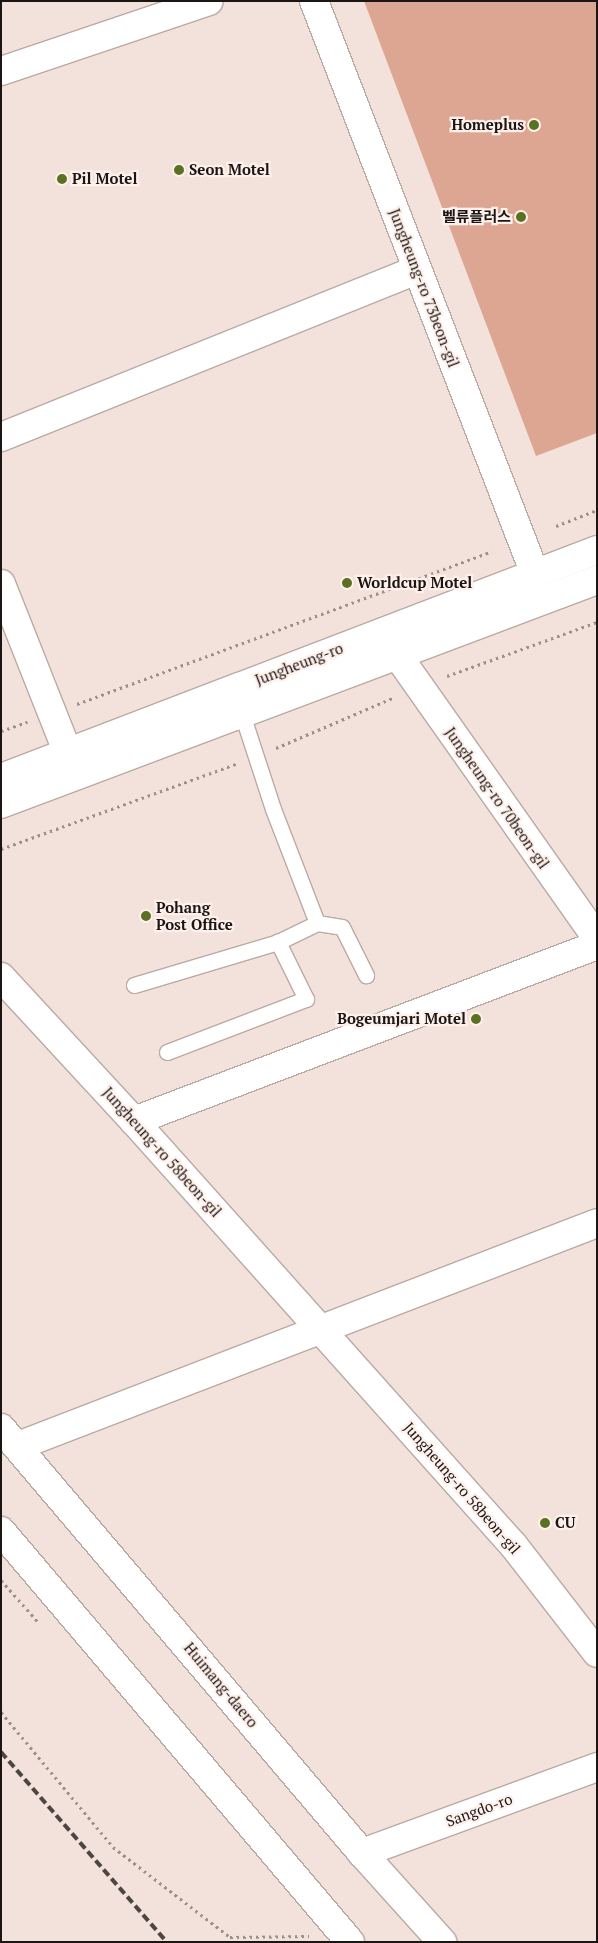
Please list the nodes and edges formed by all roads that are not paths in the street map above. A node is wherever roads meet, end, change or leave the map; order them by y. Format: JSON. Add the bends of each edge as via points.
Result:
{"nodes":[{"id":1,"x":209,"y":1,"type":"edge"},
{"id":2,"x":314,"y":1,"type":"edge"},
{"id":3,"x":1,"y":71,"type":"edge"},
{"id":4,"x":417,"y":270,"type":"junction"},
{"id":5,"x":1,"y":436,"type":"edge"},
{"id":6,"x":597,"y":550,"type":"edge"},
{"id":7,"x":535,"y":574,"type":"junction"},
{"id":8,"x":597,"y":580,"type":"edge"},
{"id":9,"x":1,"y":584,"type":"edge"},
{"id":10,"x":398,"y":656,"type":"junction"},
{"id":11,"x":242,"y":714,"type":"junction"},
{"id":12,"x":68,"y":753,"type":"junction"},
{"id":13,"x":1,"y":778,"type":"edge"},
{"id":14,"x":1,"y":804,"type":"edge"},
{"id":15,"x":317,"y":923,"type":"junction"},
{"id":16,"x":597,"y":938,"type":"edge"},
{"id":17,"x":278,"y":942,"type":"junction"},
{"id":18,"x":597,"y":945,"type":"edge"},
{"id":19,"x":366,"y":974,"type":"dead end"},
{"id":20,"x":1,"y":977,"type":"edge"},
{"id":21,"x":134,"y":985,"type":"dead end"},
{"id":22,"x":167,"y":1052,"type":"dead end"},
{"id":23,"x":134,"y":1121,"type":"junction"},
{"id":24,"x":597,"y":1223,"type":"edge"},
{"id":25,"x":321,"y":1328,"type":"junction"},
{"id":26,"x":10,"y":1437,"type":"edge"},
{"id":27,"x":1,"y":1531,"type":"edge"},
{"id":28,"x":597,"y":1653,"type":"edge"},
{"id":29,"x":597,"y":1767,"type":"edge"},
{"id":30,"x":362,"y":1853,"type":"junction"},
{"id":31,"x":347,"y":1939,"type":"edge"},
{"id":32,"x":442,"y":1942,"type":"edge"}],
"edges":[{"from":1,"to":3,"type":"street"},
{"from":2,"to":4,"type":"street","name":"Jungheung-ro 73beon-gil"},
{"from":4,"to":5,"type":"street"},
{"from":4,"to":7,"type":"street","name":"Jungheung-ro 73beon-gil"},
{"from":6,"to":7,"type":"street","name":"Jungheung-ro"},
{"from":7,"to":12,"type":"street","name":"Jungheung-ro"},
{"from":8,"to":10,"type":"street","name":"Jungheung-ro"},
{"from":9,"to":12,"type":"street"},
{"from":10,"to":11,"type":"street","name":"Jungheung-ro"},
{"from":10,"to":16,"type":"street","name":"Jungheung-ro 70beon-gil"},
{"from":11,"to":14,"type":"street","name":"Jungheung-ro"},
{"from":11,"to":15,"type":"lane","via":[[273,809]]},
{"from":12,"to":13,"type":"street","name":"Jungheung-ro"},
{"from":15,"to":17,"type":"lane"},
{"from":15,"to":19,"type":"lane","via":[[342,927]]},
{"from":17,"to":21,"type":"lane"},
{"from":17,"to":22,"type":"lane","via":[[306,999]]},
{"from":18,"to":23,"type":"street"},
{"from":20,"to":23,"type":"street","name":"Jungheung-ro 58beon-gil"},
{"from":23,"to":25,"type":"street","name":"Jungheung-ro 58beon-gil"},
{"from":24,"to":25,"type":"street"},
{"from":25,"to":26,"type":"street"},
{"from":25,"to":28,"type":"street","name":"Jungheung-ro 58beon-gil","via":[[514,1546]]},
{"from":26,"to":30,"type":"street","name":"Huimang-daero"},
{"from":27,"to":31,"type":"street"},
{"from":29,"to":30,"type":"street","name":"Sangdo-ro"},
{"from":30,"to":32,"type":"street","name":"Huimang-daero"}]}
